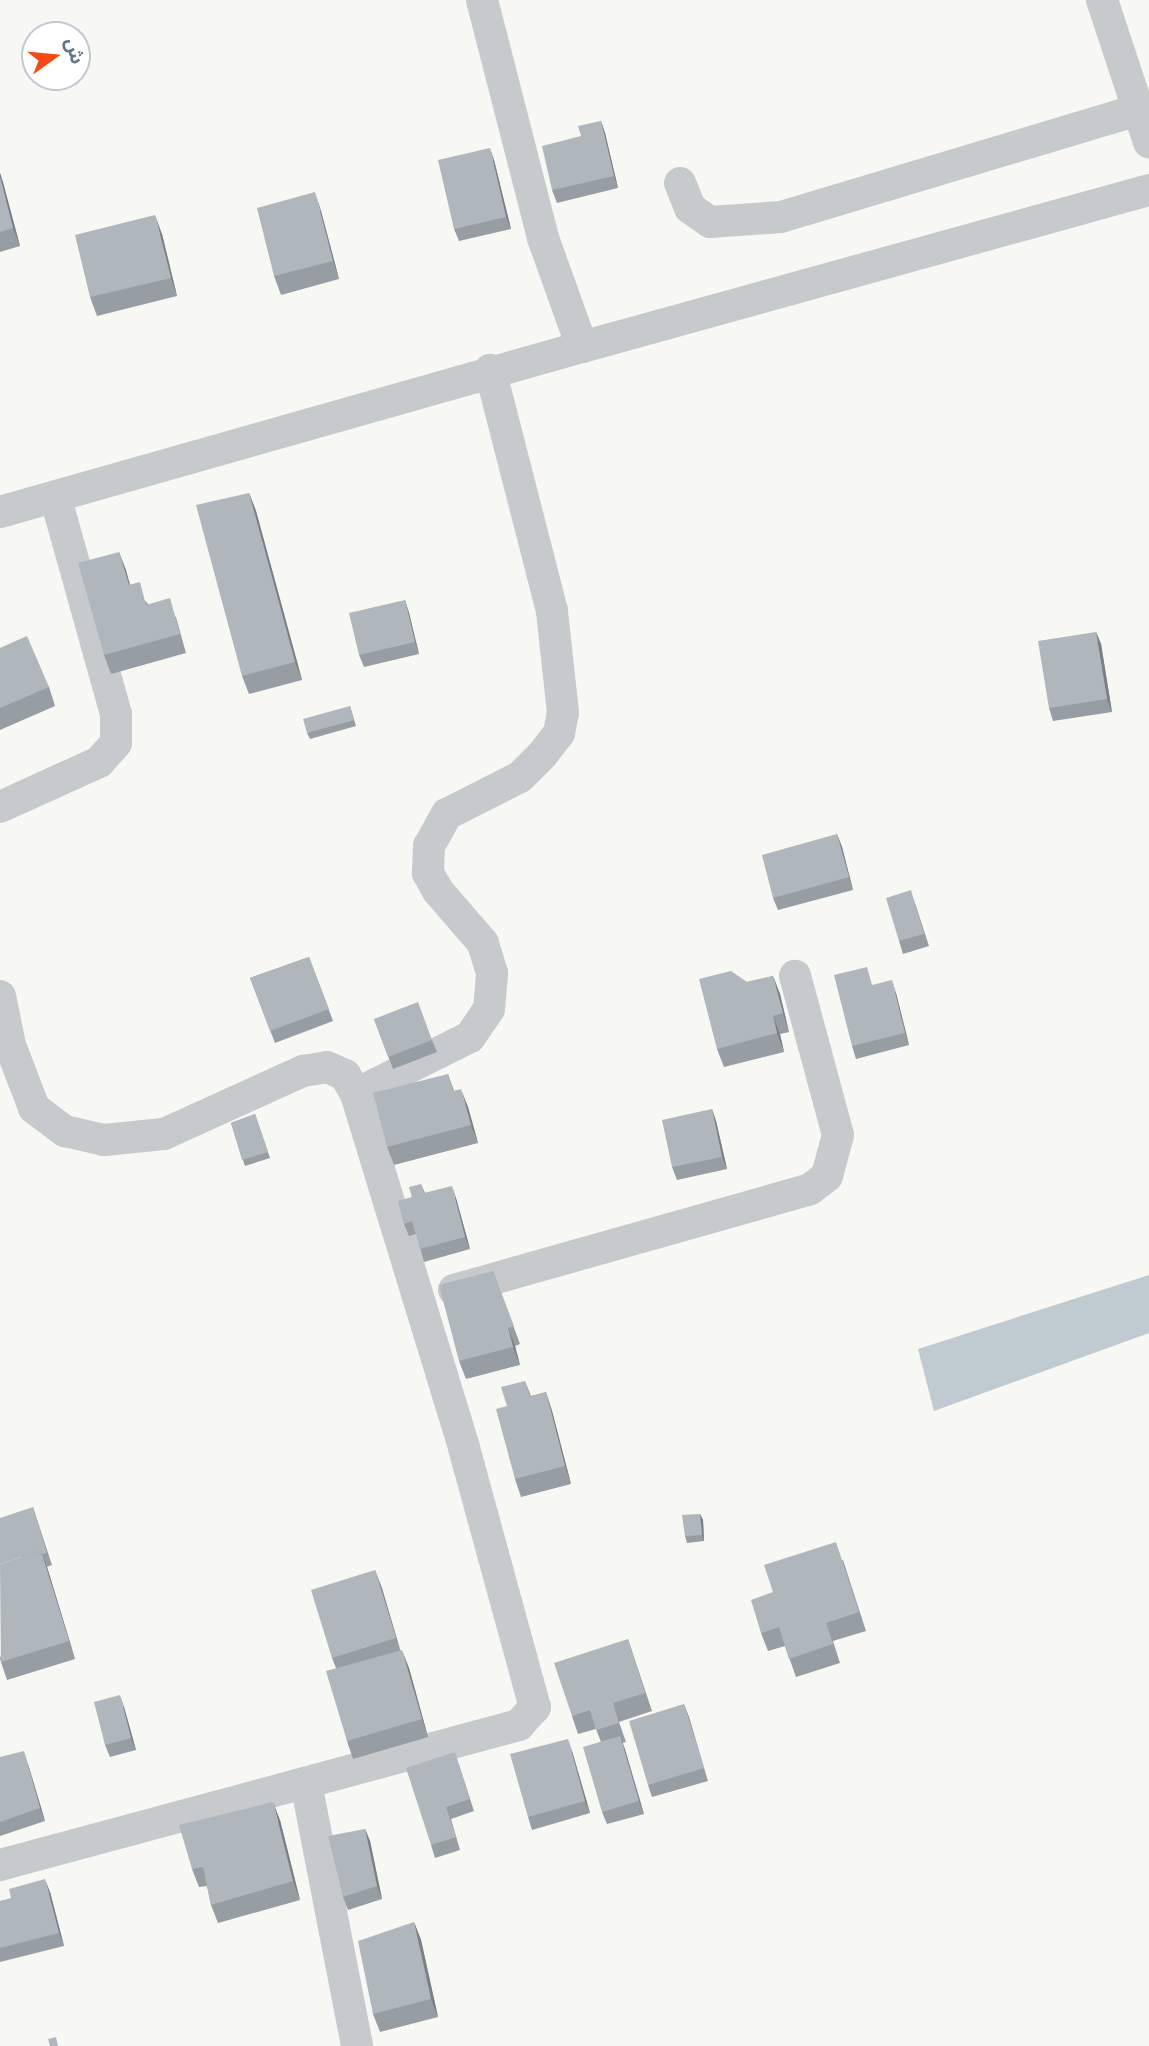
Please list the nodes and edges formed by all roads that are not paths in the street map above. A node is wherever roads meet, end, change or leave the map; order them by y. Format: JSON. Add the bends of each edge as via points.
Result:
{"nodes":[{"id":1,"x":482,"y":0,"type":"edge"},
{"id":2,"x":1102,"y":0,"type":"edge"},
{"id":3,"x":1137,"y":110,"type":"junction"},
{"id":4,"x":1149,"y":142,"type":"edge"},
{"id":5,"x":680,"y":183,"type":"dead end"},
{"id":6,"x":1149,"y":190,"type":"edge"},
{"id":7,"x":582,"y":347,"type":"junction"},
{"id":8,"x":490,"y":370,"type":"junction"},
{"id":9,"x":55,"y":496,"type":"junction"},
{"id":10,"x":0,"y":512,"type":"edge"},
{"id":11,"x":0,"y":807,"type":"edge"},
{"id":12,"x":795,"y":976,"type":"dead end"},
{"id":13,"x":0,"y":996,"type":"edge"},
{"id":14,"x":356,"y":1094,"type":"junction"},
{"id":15,"x":419,"y":1301,"type":"junction"},
{"id":16,"x":306,"y":1783,"type":"junction"},
{"id":17,"x":0,"y":1865,"type":"edge"},
{"id":18,"x":357,"y":2046,"type":"edge"}],
"edges":[{"from":1,"to":7,"type":"street","via":[[543,238]]},
{"from":2,"to":3,"type":"street"},
{"from":3,"to":4,"type":"street"},
{"from":3,"to":5,"type":"street","via":[[781,217],[709,222],[690,208]]},
{"from":6,"to":7,"type":"street"},
{"from":7,"to":8,"type":"street"},
{"from":8,"to":9,"type":"street"},
{"from":8,"to":14,"type":"street","via":[[552,611],[563,713],[559,733],[520,777],[447,814],[429,846],[428,873],[438,891],[483,943],[492,973],[489,1009],[470,1037]]},
{"from":9,"to":10,"type":"street"},
{"from":9,"to":11,"type":"street","via":[[116,714],[116,743],[99,762]]},
{"from":12,"to":15,"type":"street","via":[[838,1135],[827,1176],[810,1189],[573,1251]]},
{"from":13,"to":14,"type":"street","via":[[10,1045],[34,1108],[65,1131],[104,1140],[164,1134],[266,1084],[327,1067],[345,1075]]},
{"from":14,"to":15,"type":"street"},
{"from":15,"to":16,"type":"street","via":[[536,1707],[519,1725]]},
{"from":16,"to":17,"type":"street"},
{"from":16,"to":18,"type":"street"}]}
